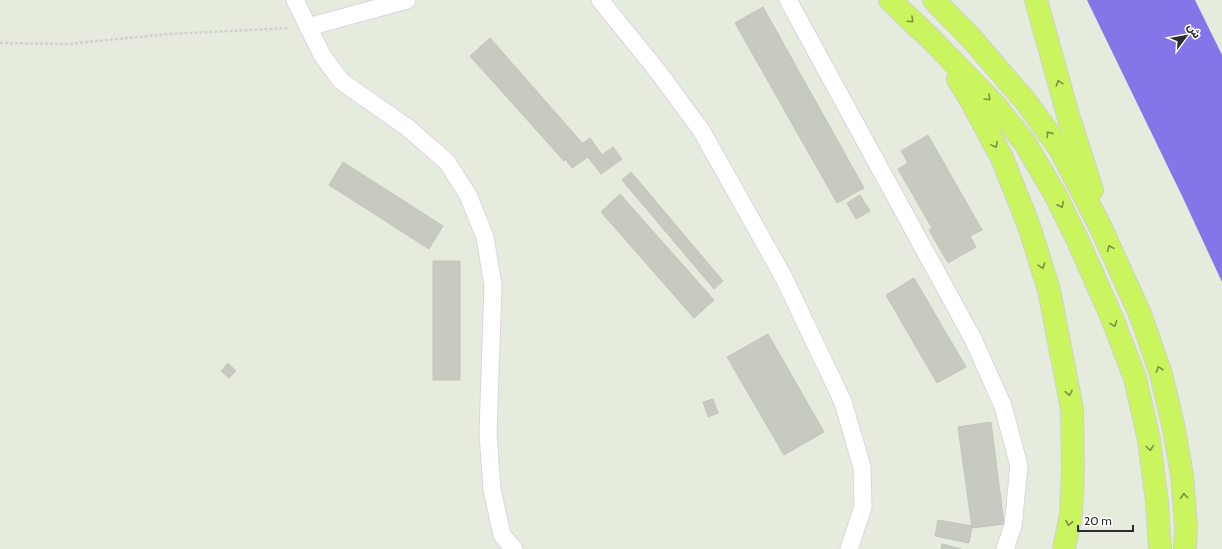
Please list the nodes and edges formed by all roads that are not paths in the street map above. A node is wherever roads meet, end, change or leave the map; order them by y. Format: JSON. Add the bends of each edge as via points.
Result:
{"nodes":[{"id":1,"x":295,"y":0,"type":"edge"},
{"id":2,"x":406,"y":0,"type":"edge"},
{"id":3,"x":600,"y":0,"type":"edge"},
{"id":4,"x":788,"y":0,"type":"edge"},
{"id":5,"x":890,"y":0,"type":"edge"},
{"id":6,"x":934,"y":0,"type":"edge"},
{"id":7,"x":1036,"y":0,"type":"edge"},
{"id":8,"x":308,"y":27,"type":"junction"},
{"id":9,"x":932,"y":40,"type":"junction"},
{"id":10,"x":1101,"y":228,"type":"junction"},
{"id":11,"x":514,"y":549,"type":"edge"},
{"id":12,"x":849,"y":549,"type":"edge"},
{"id":13,"x":1005,"y":549,"type":"edge"},
{"id":14,"x":1064,"y":549,"type":"edge"},
{"id":15,"x":1160,"y":549,"type":"edge"},
{"id":16,"x":1185,"y":549,"type":"edge"}],
"edges":[{"from":1,"to":8,"type":"street"},
{"from":2,"to":8,"type":"street"},
{"from":3,"to":12,"type":"street","via":[[701,130],[783,276],[843,402],[862,467],[863,507]]},
{"from":4,"to":13,"type":"street","via":[[973,339],[1003,406],[1019,466],[1013,526]]},
{"from":5,"to":9,"type":"highway","one_way":true},
{"from":10,"to":6,"type":"highway","one_way":true,"via":[[1060,149],[1028,103]]},
{"from":10,"to":7,"type":"highway","one_way":true,"via":[[1090,179],[1068,114]]},
{"from":8,"to":11,"type":"street","via":[[322,55],[341,81],[408,128],[448,162],[468,196],[485,237],[493,285],[488,433],[492,489],[502,535]]},
{"from":9,"to":14,"type":"highway","one_way":true,"via":[[972,102],[1002,158],[1029,226],[1049,290],[1072,409],[1071,516]]},
{"from":9,"to":15,"type":"highway","one_way":true,"via":[[994,104],[1025,143],[1056,196],[1078,241],[1135,378],[1149,440]]},
{"from":16,"to":10,"type":"highway","one_way":true,"via":[[1182,474],[1161,374],[1140,314]]}]}
